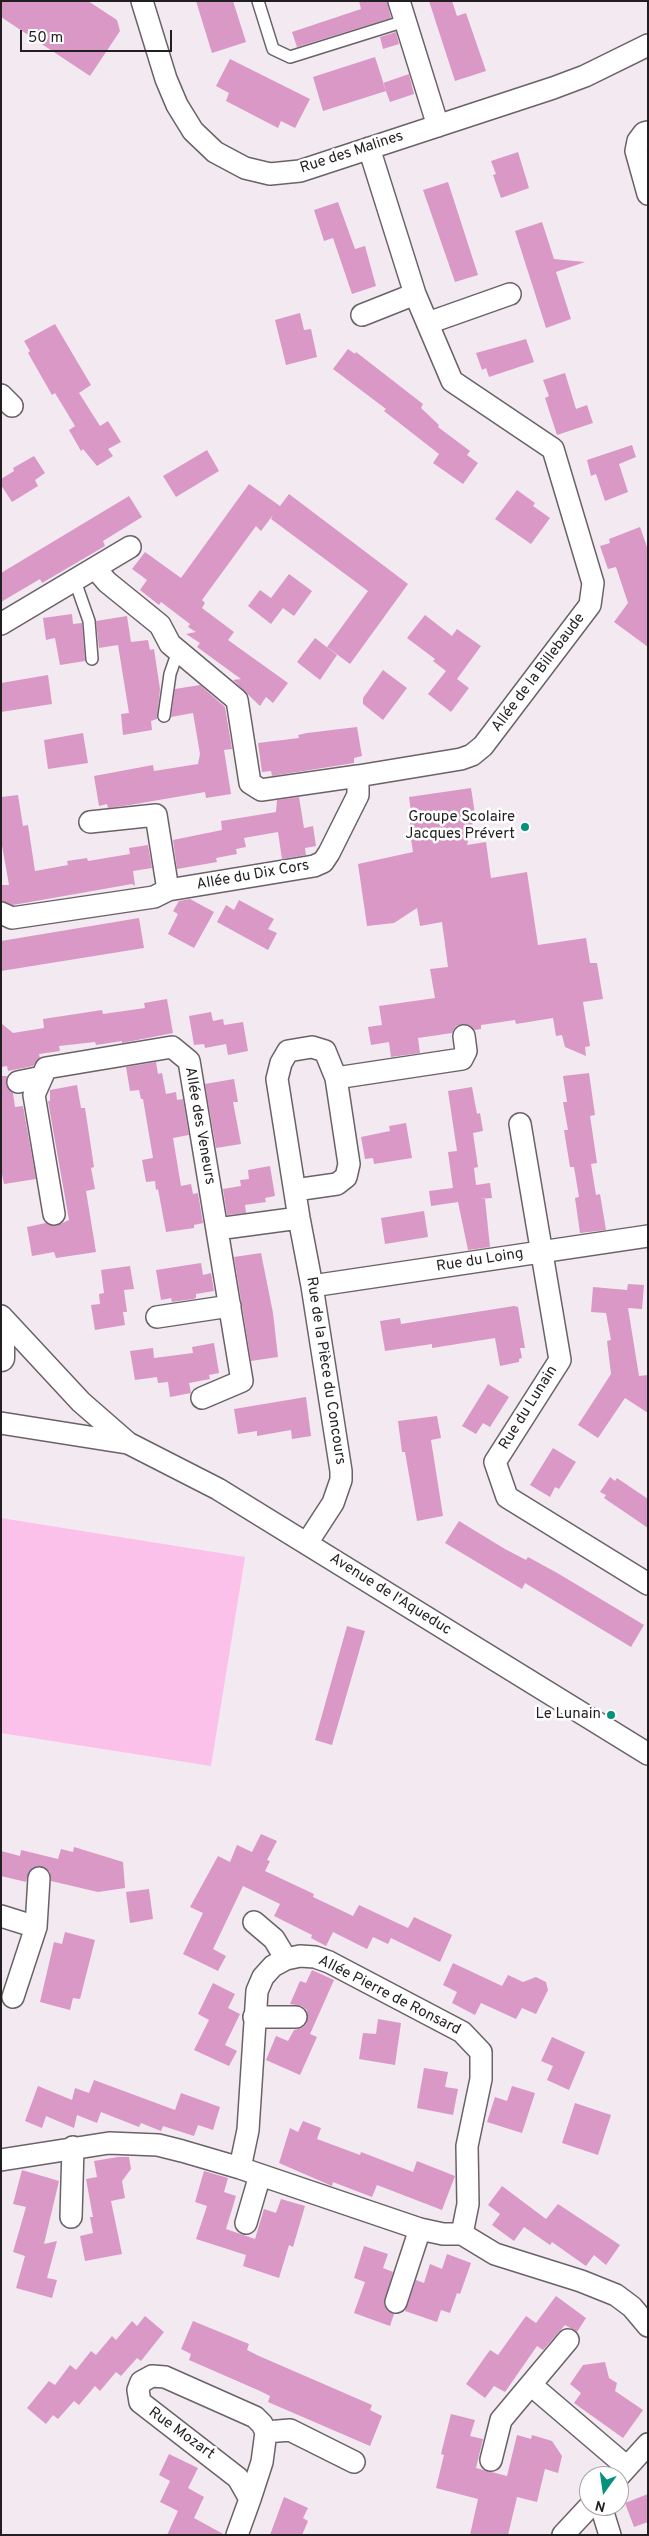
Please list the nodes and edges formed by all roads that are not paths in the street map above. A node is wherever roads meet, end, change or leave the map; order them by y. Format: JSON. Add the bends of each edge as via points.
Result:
{"nodes":[{"id":1,"x":142,"y":1,"type":"edge"},
{"id":2,"x":258,"y":1,"type":"edge"},
{"id":3,"x":402,"y":11,"type":"edge"},
{"id":4,"x":648,"y":44,"type":"edge"},
{"id":5,"x":438,"y":126,"type":"junction"},
{"id":6,"x":648,"y":132,"type":"edge"},
{"id":7,"x":369,"y":148,"type":"junction"},
{"id":8,"x":648,"y":194,"type":"edge"},
{"id":9,"x":416,"y":294,"type":"junction"},
{"id":10,"x":510,"y":294,"type":"dead end"},
{"id":11,"x":362,"y":315,"type":"dead end"},
{"id":12,"x":428,"y":323,"type":"junction"},
{"id":13,"x":130,"y":547,"type":"dead end"},
{"id":14,"x":95,"y":568,"type":"junction"},
{"id":15,"x":75,"y":581,"type":"junction"},
{"id":16,"x":1,"y":624,"type":"edge"},
{"id":17,"x":178,"y":651,"type":"junction"},
{"id":18,"x":92,"y":659,"type":"dead end"},
{"id":19,"x":164,"y":716,"type":"dead end"},
{"id":20,"x":358,"y":776,"type":"junction"},
{"id":21,"x":90,"y":822,"type":"dead end"},
{"id":22,"x":168,"y":890,"type":"junction"},
{"id":23,"x":1,"y":913,"type":"edge"},
{"id":24,"x":464,"y":1036,"type":"dead end"},
{"id":25,"x":42,"y":1077,"type":"junction"},
{"id":26,"x":336,"y":1078,"type":"junction"},
{"id":27,"x":18,"y":1082,"type":"dead end"},
{"id":28,"x":520,"y":1124,"type":"dead end"},
{"id":29,"x":295,"y":1190,"type":"junction"},
{"id":30,"x":54,"y":1214,"type":"dead end"},
{"id":31,"x":298,"y":1218,"type":"junction"},
{"id":32,"x":217,"y":1230,"type":"junction"},
{"id":33,"x":648,"y":1236,"type":"edge"},
{"id":34,"x":542,"y":1251,"type":"junction"},
{"id":35,"x":312,"y":1286,"type":"junction"},
{"id":36,"x":230,"y":1306,"type":"junction"},
{"id":37,"x":1,"y":1316,"type":"edge"},
{"id":38,"x":157,"y":1317,"type":"dead end"},
{"id":39,"x":1,"y":1330,"type":"edge"},
{"id":40,"x":1,"y":1358,"type":"edge"},
{"id":41,"x":202,"y":1398,"type":"dead end"},
{"id":42,"x":1,"y":1423,"type":"edge"},
{"id":43,"x":128,"y":1443,"type":"junction"},
{"id":44,"x":307,"y":1543,"type":"junction"},
{"id":45,"x":648,"y":1584,"type":"edge"},
{"id":46,"x":648,"y":1754,"type":"edge"},
{"id":47,"x":39,"y":1878,"type":"dead end"},
{"id":48,"x":1,"y":1916,"type":"edge"},
{"id":49,"x":254,"y":1922,"type":"dead end"},
{"id":50,"x":36,"y":1927,"type":"junction"},
{"id":51,"x":286,"y":1959,"type":"junction"},
{"id":52,"x":13,"y":1997,"type":"dead end"},
{"id":53,"x":254,"y":2017,"type":"junction"},
{"id":54,"x":296,"y":2017,"type":"dead end"},
{"id":55,"x":73,"y":2147,"type":"junction"},
{"id":56,"x":1,"y":2160,"type":"edge"},
{"id":57,"x":240,"y":2168,"type":"junction"},
{"id":58,"x":260,"y":2175,"type":"junction"},
{"id":59,"x":71,"y":2217,"type":"dead end"},
{"id":60,"x":246,"y":2223,"type":"dead end"},
{"id":61,"x":420,"y":2230,"type":"junction"},
{"id":62,"x":462,"y":2234,"type":"junction"},
{"id":63,"x":396,"y":2302,"type":"dead end"},
{"id":64,"x":648,"y":2326,"type":"edge"},
{"id":65,"x":568,"y":2340,"type":"dead end"},
{"id":66,"x":531,"y":2385,"type":"junction"},
{"id":67,"x":266,"y":2432,"type":"junction"},
{"id":68,"x":648,"y":2444,"type":"edge"},
{"id":69,"x":491,"y":2460,"type":"dead end"},
{"id":70,"x":354,"y":2462,"type":"dead end"},
{"id":71,"x":617,"y":2466,"type":"edge"},
{"id":72,"x":628,"y":2466,"type":"edge"},
{"id":73,"x":250,"y":2499,"type":"junction"},
{"id":74,"x":581,"y":2516,"type":"edge"},
{"id":75,"x":604,"y":2516,"type":"edge"},
{"id":76,"x":237,"y":2535,"type":"edge"},
{"id":77,"x":563,"y":2535,"type":"edge"},
{"id":78,"x":610,"y":2535,"type":"edge"}],
"edges":[{"from":1,"to":7,"type":"street","name":"Rue des Malines","via":[[177,105],[193,131],[215,152],[245,168],[270,174],[300,171]]},
{"from":2,"to":3,"type":"lane","via":[[273,49],[290,57]]},
{"from":3,"to":5,"type":"street"},
{"from":4,"to":5,"type":"street","name":"Rue des Malines","via":[[585,76]]},
{"from":5,"to":7,"type":"street","name":"Rue des Malines"},
{"from":6,"to":8,"type":"street","via":[[638,141],[636,151]]},
{"from":7,"to":9,"type":"street","name":"Allée de la Billebaude"},
{"from":9,"to":11,"type":"street"},
{"from":9,"to":12,"type":"street","name":"Allée de la Billebaude"},
{"from":10,"to":12,"type":"street"},
{"from":12,"to":20,"type":"street","name":"Allée de la Billebaude","via":[[452,381],[553,449],[593,584],[590,605],[483,746],[472,755]]},
{"from":13,"to":14,"type":"street"},
{"from":14,"to":15,"type":"street"},
{"from":14,"to":17,"type":"street","via":[[107,582],[160,625],[170,644]]},
{"from":15,"to":16,"type":"street"},
{"from":15,"to":18,"type":"lane","via":[[90,621]]},
{"from":17,"to":19,"type":"lane","via":[[170,674]]},
{"from":17,"to":20,"type":"street","via":[[237,700],[250,783],[261,790]]},
{"from":20,"to":22,"type":"street","name":"Allée du Dix Cors","via":[[358,795],[330,853],[322,862],[314,866]]},
{"from":21,"to":22,"type":"street","via":[[156,815]]},
{"from":22,"to":23,"type":"street","name":"Allée du Dix Cors","via":[[154,897],[12,918]]},
{"from":24,"to":26,"type":"street","via":[[466,1051],[462,1059]]},
{"from":25,"to":27,"type":"street","name":"Allée des Veneurs"},
{"from":25,"to":30,"type":"street","via":[[34,1095]]},
{"from":25,"to":32,"type":"street","name":"Allée des Veneurs","via":[[46,1068],[172,1047],[189,1062]]},
{"from":26,"to":29,"type":"street","name":"Rue de la Pièce du Concours","via":[[349,1164],[346,1176],[337,1184]]},
{"from":26,"to":29,"type":"street","name":"Rue de la Pièce du Concours","via":[[325,1051],[312,1047],[288,1051],[281,1063],[277,1079]]},
{"from":28,"to":34,"type":"street","name":"Rue du Lunain"},
{"from":29,"to":31,"type":"street","name":"Rue de la Pièce du Concours"},
{"from":31,"to":32,"type":"street"},
{"from":31,"to":35,"type":"street","name":"Rue de la Pièce du Concours"},
{"from":32,"to":36,"type":"street","name":"Allée des Veneurs"},
{"from":33,"to":34,"type":"street","name":"Rue du Loing"},
{"from":34,"to":35,"type":"street","name":"Rue du Loing"},
{"from":34,"to":45,"type":"street","name":"Rue du Lunain","via":[[560,1360],[495,1462],[507,1497]]},
{"from":35,"to":44,"type":"street","name":"Rue de la Pièce du Concours","via":[[341,1480],[333,1503]]},
{"from":36,"to":38,"type":"street"},
{"from":36,"to":41,"type":"street","name":"Allée des Veneurs","via":[[242,1381]]},
{"from":37,"to":43,"type":"street","name":"Avenue de l'Aqueduc","via":[[81,1402]]},
{"from":39,"to":40,"type":"street"},
{"from":42,"to":43,"type":"street","name":"Avenue de l'Aqueduc"},
{"from":43,"to":44,"type":"street","name":"Avenue de l'Aqueduc","via":[[218,1489]]},
{"from":44,"to":46,"type":"street","name":"Avenue de l'Aqueduc"},
{"from":47,"to":50,"type":"street"},
{"from":48,"to":50,"type":"street"},
{"from":49,"to":51,"type":"street","via":[[274,1940]]},
{"from":50,"to":52,"type":"street"},
{"from":51,"to":53,"type":"street","via":[[273,1966],[264,1977],[257,1991]]},
{"from":51,"to":62,"type":"street","name":"Allée Pierre de Ronsard","via":[[315,1957],[330,1962],[462,2032],[482,2052],[482,2079],[467,2146],[468,2204]]},
{"from":53,"to":54,"type":"street"},
{"from":53,"to":57,"type":"street","via":[[248,2130]]},
{"from":55,"to":56,"type":"street"},
{"from":55,"to":57,"type":"street","via":[[109,2143],[158,2145]]},
{"from":55,"to":59,"type":"street"},
{"from":57,"to":58,"type":"street"},
{"from":58,"to":60,"type":"street"},
{"from":58,"to":61,"type":"street"},
{"from":61,"to":62,"type":"street"},
{"from":61,"to":63,"type":"street"},
{"from":62,"to":64,"type":"street","via":[[495,2254],[616,2295],[632,2307]]},
{"from":65,"to":66,"type":"street"},
{"from":66,"to":69,"type":"street","via":[[501,2420]]},
{"from":66,"to":71,"type":"street"},
{"from":67,"to":70,"type":"street","via":[[290,2430]]},
{"from":67,"to":73,"type":"street","via":[[262,2462]]},
{"from":67,"to":73,"type":"street","name":"Rue Mozart","via":[[254,2417],[165,2377],[152,2376],[141,2382],[138,2390],[140,2402],[238,2478]]},
{"from":68,"to":72,"type":"street"},
{"from":73,"to":76,"type":"street"},
{"from":74,"to":77,"type":"street"},
{"from":75,"to":78,"type":"street"}]}
